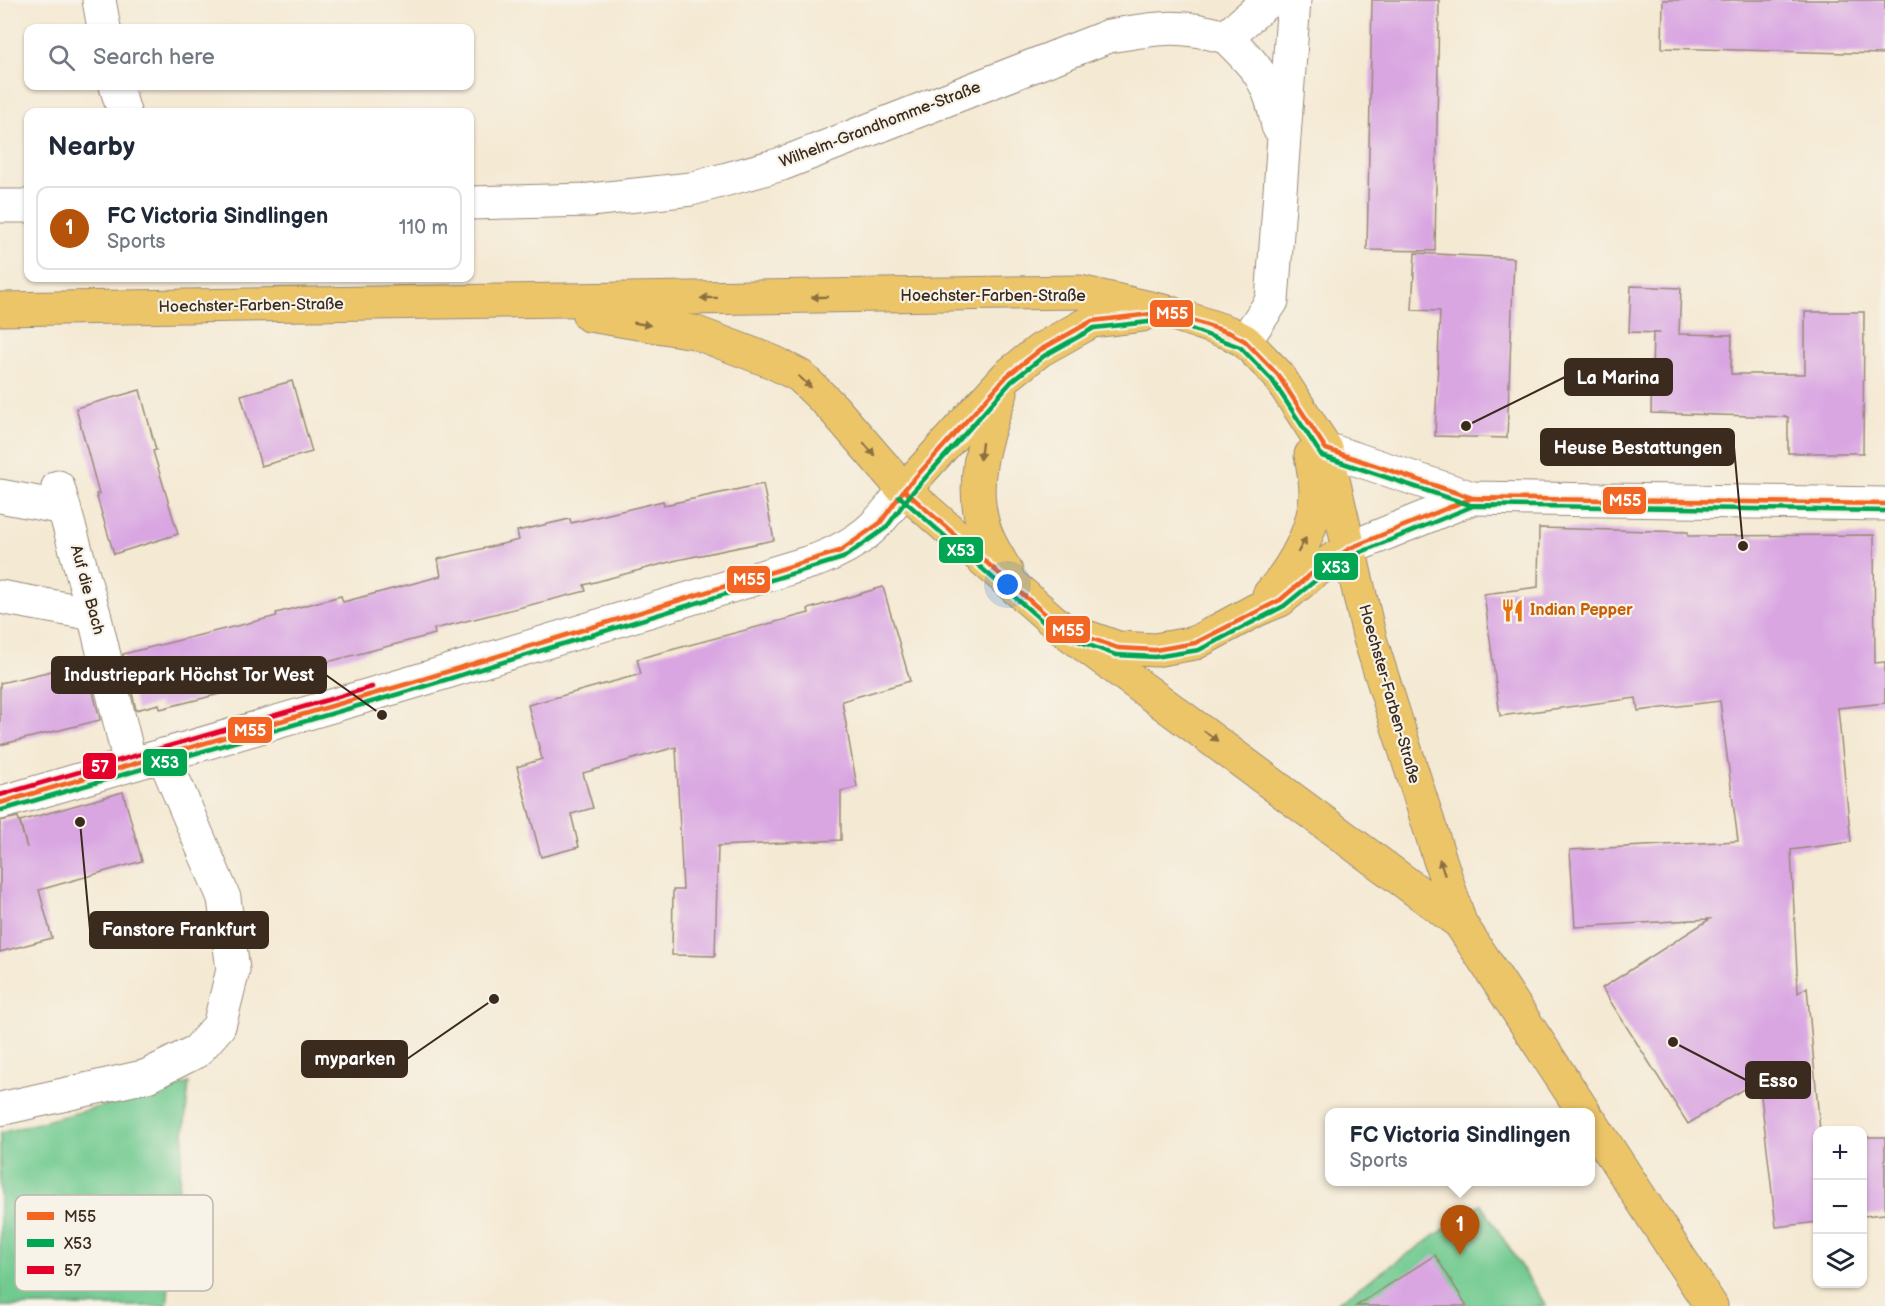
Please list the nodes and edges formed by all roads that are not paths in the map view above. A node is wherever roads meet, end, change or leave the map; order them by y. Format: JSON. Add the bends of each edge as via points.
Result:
{"nodes":[{"id":1,"x":99,"y":0,"type":"edge"},
{"id":2,"x":1269,"y":0,"type":"edge"},
{"id":3,"x":1294,"y":0,"type":"edge"},
{"id":4,"x":103,"y":24,"type":"edge"},
{"id":5,"x":1226,"y":37,"type":"junction"},
{"id":6,"x":117,"y":90,"type":"edge"},
{"id":7,"x":123,"y":108,"type":"edge"},
{"id":8,"x":1283,"y":174,"type":"junction"},
{"id":9,"x":474,"y":203,"type":"edge"},
{"id":10,"x":0,"y":206,"type":"edge"},
{"id":11,"x":24,"y":206,"type":"edge"},
{"id":12,"x":502,"y":302,"type":"junction"},
{"id":13,"x":0,"y":309,"type":"edge"},
{"id":14,"x":1168,"y":312,"type":"junction"},
{"id":15,"x":1245,"y":341,"type":"junction"},
{"id":16,"x":1007,"y":376,"type":"junction"},
{"id":17,"x":1317,"y":436,"type":"junction"},
{"id":18,"x":904,"y":490,"type":"junction"},
{"id":19,"x":0,"y":496,"type":"edge"},
{"id":20,"x":1472,"y":498,"type":"junction"},
{"id":21,"x":1885,"y":504,"type":"edge"},
{"id":22,"x":1350,"y":548,"type":"junction"},
{"id":23,"x":1016,"y":589,"type":"junction"},
{"id":24,"x":0,"y":597,"type":"edge"},
{"id":25,"x":1256,"y":609,"type":"junction"},
{"id":26,"x":94,"y":614,"type":"junction"},
{"id":27,"x":1060,"y":627,"type":"junction"},
{"id":28,"x":164,"y":755,"type":"junction"},
{"id":29,"x":130,"y":764,"type":"junction"},
{"id":30,"x":0,"y":802,"type":"edge"},
{"id":31,"x":1460,"y":923,"type":"junction"},
{"id":32,"x":1581,"y":1108,"type":"edge"},
{"id":33,"x":0,"y":1109,"type":"edge"},
{"id":34,"x":1595,"y":1130,"type":"edge"},
{"id":35,"x":1711,"y":1306,"type":"edge"}],
"edges":[{"from":1,"to":4,"type":"street"},
{"from":2,"to":5,"type":"street"},
{"from":3,"to":8,"type":"street"},
{"from":5,"to":8,"type":"street","via":[[1253,63],[1269,88]]},
{"from":5,"to":9,"type":"street","name":"Wilhelm-Grandhomme-Straße","via":[[1192,27],[1160,27],[1109,36],[782,164],[691,189],[590,200]]},
{"from":6,"to":7,"type":"street"},
{"from":8,"to":15,"type":"street","via":[[1272,301]]},
{"from":10,"to":11,"type":"street"},
{"from":12,"to":13,"type":"main road","name":"Hoechster-Farben-Straße"},
{"from":14,"to":12,"type":"main road","name":"Hoechster-Farben-Straße","one_way":true,"via":[[1080,292]]},
{"from":12,"to":18,"type":"main road","name":"Hoechster-Farben-Straße","one_way":true,"via":[[694,332],[773,362],[800,376],[833,408]]},
{"from":14,"to":15,"type":"main road","name":"Hoechster-Farben-Straße"},
{"from":14,"to":16,"type":"main road","via":[[1092,321],[1040,350]]},
{"from":15,"to":17,"type":"main road","name":"Hoechster-Farben-Straße","via":[[1278,375]]},
{"from":16,"to":18,"type":"main road"},
{"from":16,"to":23,"type":"main road","one_way":true,"via":[[982,441],[977,487],[986,533]]},
{"from":17,"to":20,"type":"street"},
{"from":17,"to":22,"type":"main road","name":"Hoechster-Farben-Straße"},
{"from":25,"to":17,"type":"main road","one_way":true,"via":[[1279,584],[1306,538],[1316,494]]},
{"from":18,"to":23,"type":"main road","name":"Hoechster-Farben-Straße"},
{"from":18,"to":28,"type":"street","via":[[880,523],[864,536],[817,560]]},
{"from":19,"to":26,"type":"street","name":"Auf die Bach","via":[[61,497]]},
{"from":20,"to":21,"type":"street"},
{"from":20,"to":22,"type":"street"},
{"from":22,"to":25,"type":"main road","via":[[1280,600]]},
{"from":31,"to":22,"type":"main road","name":"Hoechster-Farben-Straße","one_way":true,"via":[[1370,639]]},
{"from":23,"to":27,"type":"main road","name":"Hoechster-Farben-Straße"},
{"from":24,"to":26,"type":"street"},
{"from":25,"to":27,"type":"main road","via":[[1195,643],[1155,650],[1118,648]]},
{"from":26,"to":29,"type":"street","name":"Auf die Bach"},
{"from":27,"to":31,"type":"main road","name":"Hoechster-Farben-Straße","one_way":true},
{"from":28,"to":29,"type":"street"},
{"from":28,"to":33,"type":"street","via":[[224,898],[233,970],[219,1026],[197,1051],[147,1076]]},
{"from":29,"to":30,"type":"street"},
{"from":31,"to":32,"type":"main road","name":"Hoechster-Farben-Straße"},
{"from":34,"to":35,"type":"main road"}]}
